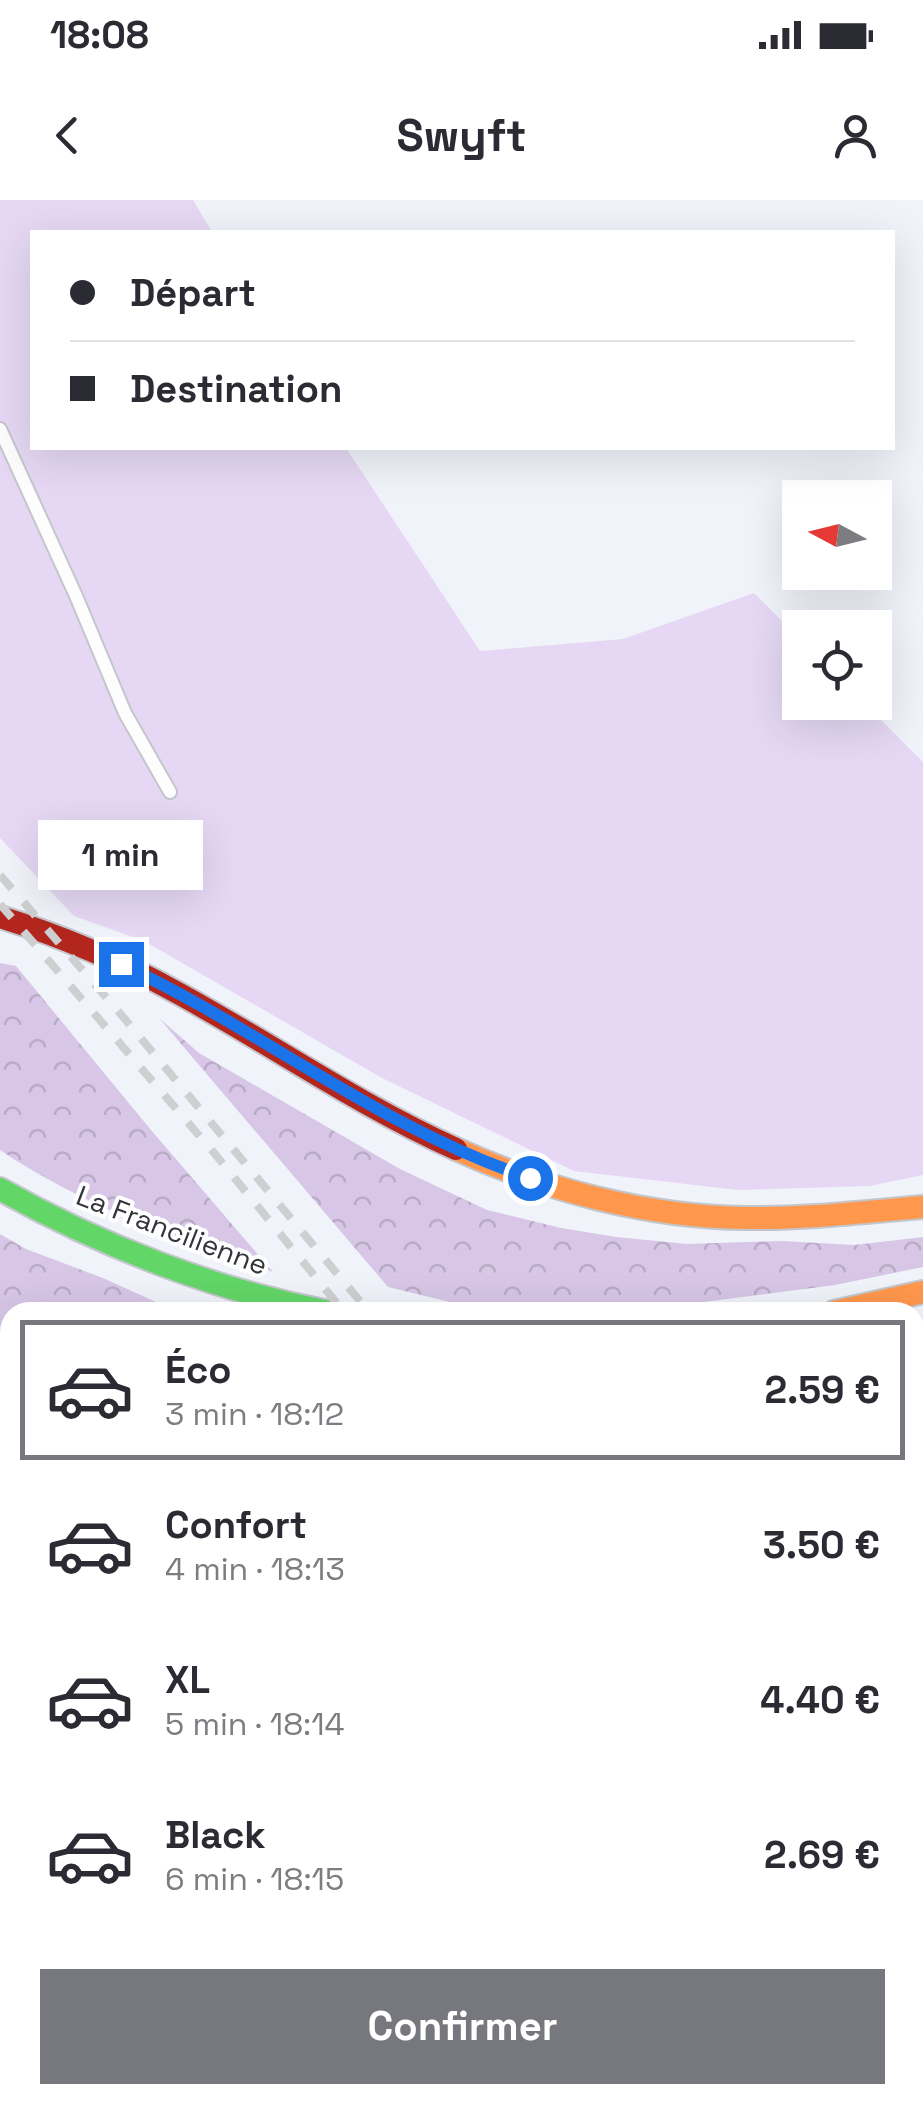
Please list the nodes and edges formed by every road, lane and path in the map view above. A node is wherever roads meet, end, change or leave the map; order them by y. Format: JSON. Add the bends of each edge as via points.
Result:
{"nodes":[{"id":1,"x":0,"y":429,"type":"edge"},
{"id":2,"x":170,"y":792,"type":"dead end"},
{"id":3,"x":0,"y":916,"type":"edge"},
{"id":4,"x":0,"y":1190,"type":"edge"},
{"id":5,"x":923,"y":1207,"type":"edge"},
{"id":6,"x":923,"y":1292,"type":"edge"},
{"id":7,"x":286,"y":1302,"type":"edge"},
{"id":8,"x":878,"y":1302,"type":"edge"}],
"edges":[{"from":1,"to":2,"type":"lane","via":[[126,713]]},
{"from":3,"to":5,"type":"highway","via":[[142,974],[467,1155],[558,1188],[723,1217]]},
{"from":4,"to":7,"type":"highway","name":"La Francilienne","via":[[132,1252]]},
{"from":6,"to":8,"type":"highway"}]}
